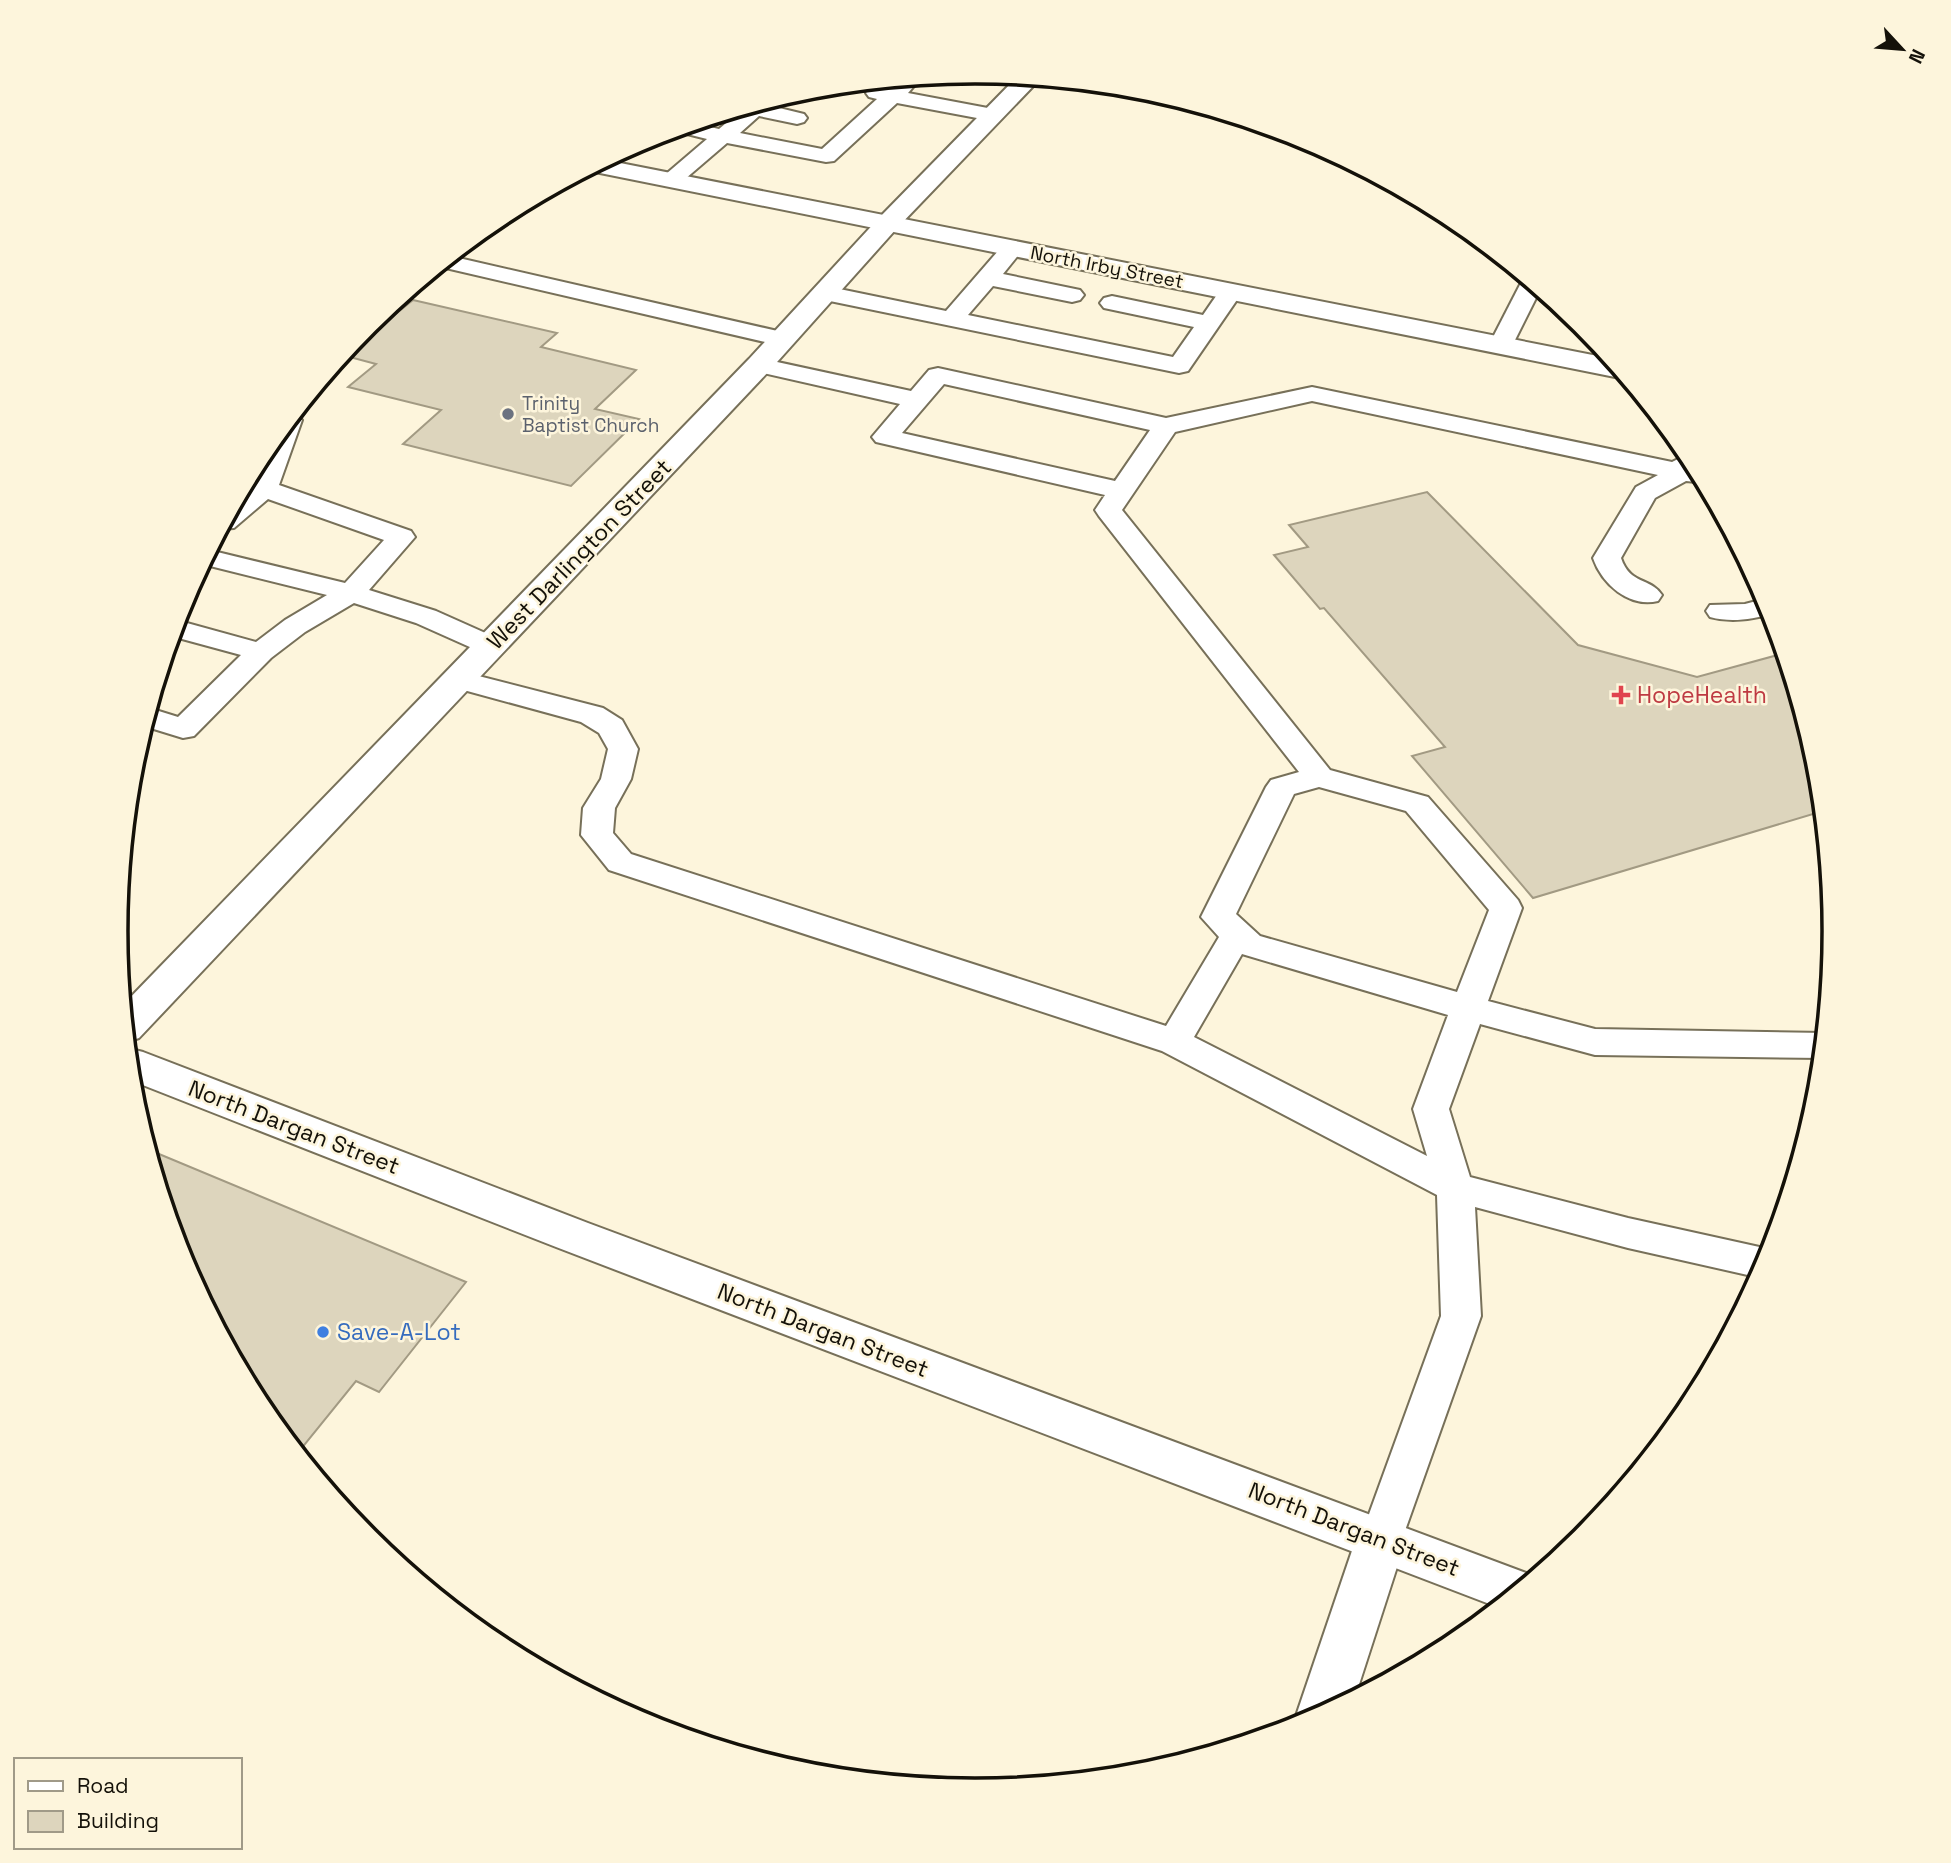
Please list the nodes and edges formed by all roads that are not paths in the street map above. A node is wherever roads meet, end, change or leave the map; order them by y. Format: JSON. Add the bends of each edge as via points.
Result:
{"nodes":[{"id":1,"x":1022,"y":86,"type":"edge"},
{"id":2,"x":899,"y":88,"type":"edge"},
{"id":3,"x":772,"y":109,"type":"edge"},
{"id":4,"x":865,"y":111,"type":"junction"},
{"id":5,"x":748,"y":115,"type":"edge"},
{"id":6,"x":993,"y":115,"type":"junction"},
{"id":7,"x":797,"y":118,"type":"dead end"},
{"id":8,"x":698,"y":131,"type":"edge"},
{"id":9,"x":724,"y":136,"type":"junction"},
{"id":10,"x":608,"y":168,"type":"edge"},
{"id":11,"x":670,"y":180,"type":"junction"},
{"id":12,"x":888,"y":223,"type":"junction"},
{"id":13,"x":1013,"y":248,"type":"junction"},
{"id":14,"x":454,"y":264,"type":"edge"},
{"id":15,"x":987,"y":278,"type":"junction"},
{"id":16,"x":1528,"y":289,"type":"edge"},
{"id":17,"x":1231,"y":291,"type":"junction"},
{"id":18,"x":825,"y":293,"type":"junction"},
{"id":19,"x":1072,"y":295,"type":"dead end"},
{"id":20,"x":1112,"y":303,"type":"dead end"},
{"id":21,"x":952,"y":319,"type":"junction"},
{"id":22,"x":1209,"y":323,"type":"junction"},
{"id":23,"x":782,"y":339,"type":"junction"},
{"id":24,"x":1501,"y":345,"type":"junction"},
{"id":25,"x":759,"y":365,"type":"junction"},
{"id":26,"x":1607,"y":366,"type":"edge"},
{"id":27,"x":916,"y":400,"type":"junction"},
{"id":28,"x":1166,"y":426,"type":"junction"},
{"id":29,"x":277,"y":452,"type":"edge"},
{"id":30,"x":1683,"y":465,"type":"edge"},
{"id":31,"x":1686,"y":470,"type":"edge"},
{"id":32,"x":264,"y":489,"type":"junction"},
{"id":33,"x":1122,"y":491,"type":"junction"},
{"id":34,"x":243,"y":506,"type":"edge"},
{"id":35,"x":214,"y":559,"type":"edge"},
{"id":36,"x":351,"y":593,"type":"junction"},
{"id":37,"x":1648,"y":595,"type":"dead end"},
{"id":38,"x":1759,"y":609,"type":"edge"},
{"id":39,"x":1720,"y":611,"type":"dead end"},
{"id":40,"x":184,"y":631,"type":"edge"},
{"id":41,"x":491,"y":646,"type":"junction"},
{"id":42,"x":261,"y":652,"type":"junction"},
{"id":43,"x":459,"y":680,"type":"junction"},
{"id":44,"x":155,"y":720,"type":"edge"},
{"id":45,"x":1319,"y":777,"type":"junction"},
{"id":46,"x":1236,"y":936,"type":"junction"},
{"id":47,"x":1468,"y":1008,"type":"junction"},
{"id":48,"x":133,"y":1020,"type":"edge"},
{"id":49,"x":1174,"y":1042,"type":"junction"},
{"id":50,"x":1816,"y":1045,"type":"edge"},
{"id":51,"x":139,"y":1067,"type":"edge"},
{"id":52,"x":1455,"y":1187,"type":"junction"},
{"id":53,"x":1756,"y":1261,"type":"edge"},
{"id":54,"x":1381,"y":1539,"type":"junction"},
{"id":55,"x":1510,"y":1589,"type":"edge"},
{"id":56,"x":1327,"y":1702,"type":"edge"}],
"edges":[{"from":1,"to":6,"type":"main road","name":"West Darlington Street"},
{"from":2,"to":4,"type":"lane"},
{"from":3,"to":7,"type":"lane"},
{"from":4,"to":6,"type":"lane"},
{"from":4,"to":9,"type":"lane","via":[[825,156]]},
{"from":5,"to":9,"type":"lane"},
{"from":6,"to":12,"type":"main road","name":"West Darlington Street"},
{"from":8,"to":9,"type":"lane"},
{"from":9,"to":11,"type":"lane"},
{"from":10,"to":11,"type":"main road","name":"North Irby Street"},
{"from":11,"to":12,"type":"main road","name":"North Irby Street"},
{"from":12,"to":13,"type":"main road","name":"North Irby Street"},
{"from":12,"to":18,"type":"main road","name":"West Darlington Street"},
{"from":13,"to":15,"type":"lane"},
{"from":13,"to":17,"type":"main road","name":"North Irby Street"},
{"from":14,"to":23,"type":"lane"},
{"from":15,"to":19,"type":"lane"},
{"from":15,"to":21,"type":"lane"},
{"from":16,"to":24,"type":"lane"},
{"from":17,"to":22,"type":"lane"},
{"from":17,"to":24,"type":"main road","name":"North Irby Street"},
{"from":18,"to":21,"type":"lane"},
{"from":18,"to":23,"type":"main road","name":"West Darlington Street"},
{"from":20,"to":22,"type":"lane"},
{"from":21,"to":22,"type":"lane","via":[[1179,366]]},
{"from":23,"to":25,"type":"main road","name":"West Darlington Street"},
{"from":24,"to":26,"type":"main road","name":"North Irby Street"},
{"from":25,"to":27,"type":"lane"},
{"from":25,"to":41,"type":"main road","name":"West Darlington Street"},
{"from":27,"to":28,"type":"lane","via":[[939,375]]},
{"from":27,"to":33,"type":"lane","via":[[885,437]]},
{"from":28,"to":30,"type":"lane","via":[[1312,394]]},
{"from":28,"to":33,"type":"lane"},
{"from":29,"to":32,"type":"lane"},
{"from":31,"to":37,"type":"lane","via":[[1645,493],[1607,558],[1612,574]]},
{"from":32,"to":34,"type":"lane"},
{"from":32,"to":36,"type":"lane","via":[[401,537]]},
{"from":33,"to":45,"type":"lane","via":[[1108,510]]},
{"from":35,"to":36,"type":"lane"},
{"from":36,"to":41,"type":"lane","via":[[426,617]]},
{"from":36,"to":42,"type":"lane"},
{"from":38,"to":39,"type":"lane"},
{"from":40,"to":42,"type":"lane"},
{"from":41,"to":43,"type":"main road","name":"West Darlington Street"},
{"from":42,"to":44,"type":"lane","via":[[183,729]]},
{"from":43,"to":48,"type":"main road","name":"West Darlington Street"},
{"from":43,"to":49,"type":"lane","via":[[592,715],[611,727],[623,749],[616,779],[599,808],[597,835],[620,862]]},
{"from":45,"to":46,"type":"lane","via":[[1282,788],[1218,917]]},
{"from":45,"to":47,"type":"lane","via":[[1417,804],[1506,908]]},
{"from":46,"to":47,"type":"lane","via":[[1248,944]]},
{"from":46,"to":49,"type":"lane"},
{"from":47,"to":50,"type":"lane","via":[[1595,1042]]},
{"from":47,"to":52,"type":"lane","via":[[1431,1109]]},
{"from":49,"to":52,"type":"lane"},
{"from":51,"to":54,"type":"main road","name":"North Dargan Street"},
{"from":52,"to":53,"type":"lane"},
{"from":52,"to":54,"type":"lane","via":[[1461,1316]]},
{"from":54,"to":55,"type":"main road","name":"North Dargan Street"},
{"from":54,"to":56,"type":"main road"}]}
